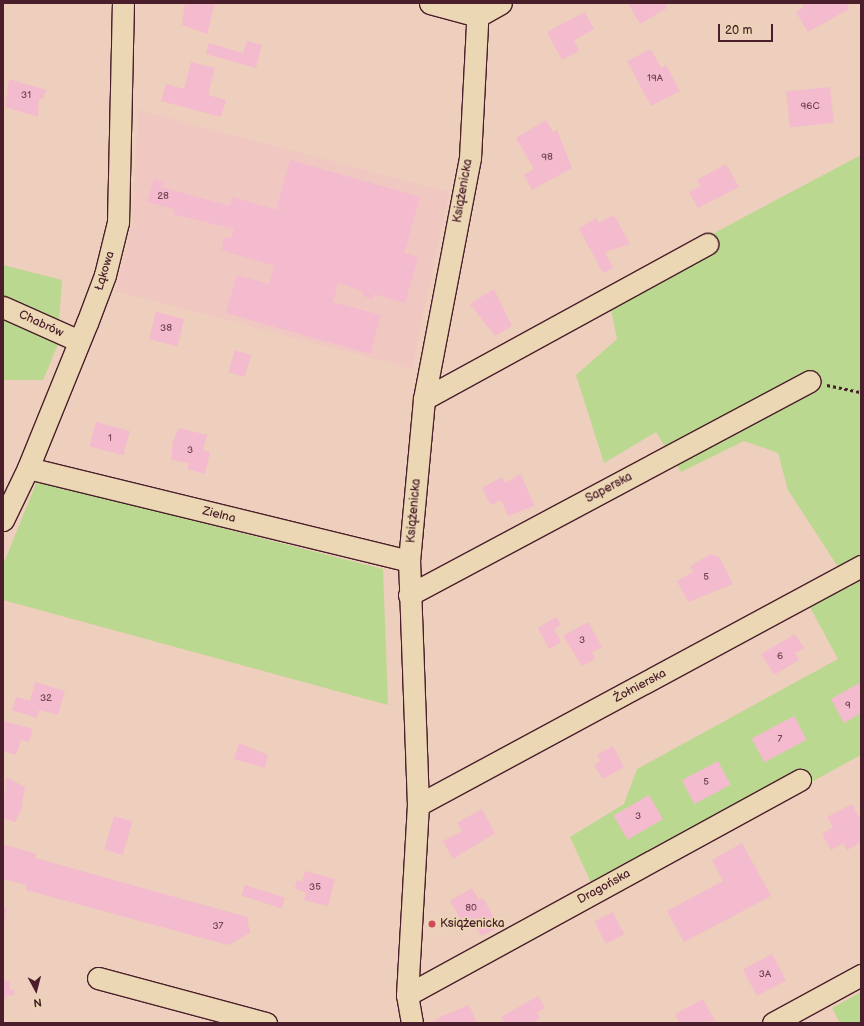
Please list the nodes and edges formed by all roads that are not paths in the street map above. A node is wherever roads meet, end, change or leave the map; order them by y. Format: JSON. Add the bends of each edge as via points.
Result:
{"nodes":[{"id":1,"x":123,"y":3,"type":"edge"},
{"id":2,"x":430,"y":3,"type":"edge"},
{"id":3,"x":501,"y":3,"type":"edge"},
{"id":4,"x":478,"y":9,"type":"edge"},
{"id":5,"x":707,"y":244,"type":"dead end"},
{"id":6,"x":3,"y":307,"type":"edge"},
{"id":7,"x":79,"y":341,"type":"junction"},
{"id":8,"x":809,"y":381,"type":"road end"},
{"id":9,"x":424,"y":399,"type":"junction"},
{"id":10,"x":28,"y":468,"type":"junction"},
{"id":11,"x":3,"y":520,"type":"edge"},
{"id":12,"x":409,"y":561,"type":"junction"},
{"id":13,"x":861,"y":566,"type":"edge"},
{"id":14,"x":409,"y":594,"type":"junction"},
{"id":15,"x":800,"y":780,"type":"dead end"},
{"id":16,"x":418,"y":806,"type":"junction"},
{"id":17,"x":861,"y":975,"type":"edge"},
{"id":18,"x":98,"y":978,"type":"dead end"},
{"id":19,"x":407,"y":995,"type":"junction"},
{"id":20,"x":266,"y":1023,"type":"edge"},
{"id":21,"x":412,"y":1023,"type":"edge"},
{"id":22,"x":773,"y":1023,"type":"edge"}],
"edges":[{"from":1,"to":7,"type":"street","name":"Łąkowa","via":[[118,222],[105,275]]},
{"from":2,"to":4,"type":"street"},
{"from":3,"to":4,"type":"street"},
{"from":4,"to":9,"type":"street","name":"Książenicka","via":[[470,158]]},
{"from":5,"to":9,"type":"street"},
{"from":6,"to":7,"type":"street","name":"Chabrów"},
{"from":7,"to":10,"type":"street","name":"Łąkowa"},
{"from":8,"to":14,"type":"street","name":"Saperska"},
{"from":9,"to":12,"type":"street","name":"Książenicka"},
{"from":10,"to":11,"type":"street","name":"Łąkowa"},
{"from":10,"to":12,"type":"street","name":"Zielna"},
{"from":12,"to":14,"type":"street","name":"Książenicka"},
{"from":13,"to":16,"type":"street","name":"Żołnierska"},
{"from":14,"to":16,"type":"street","name":"Książenicka"},
{"from":15,"to":19,"type":"street","name":"Dragońska"},
{"from":16,"to":19,"type":"street","name":"Książenicka"},
{"from":17,"to":22,"type":"street"},
{"from":18,"to":20,"type":"street"},
{"from":19,"to":21,"type":"street","name":"Książenicka"}]}
